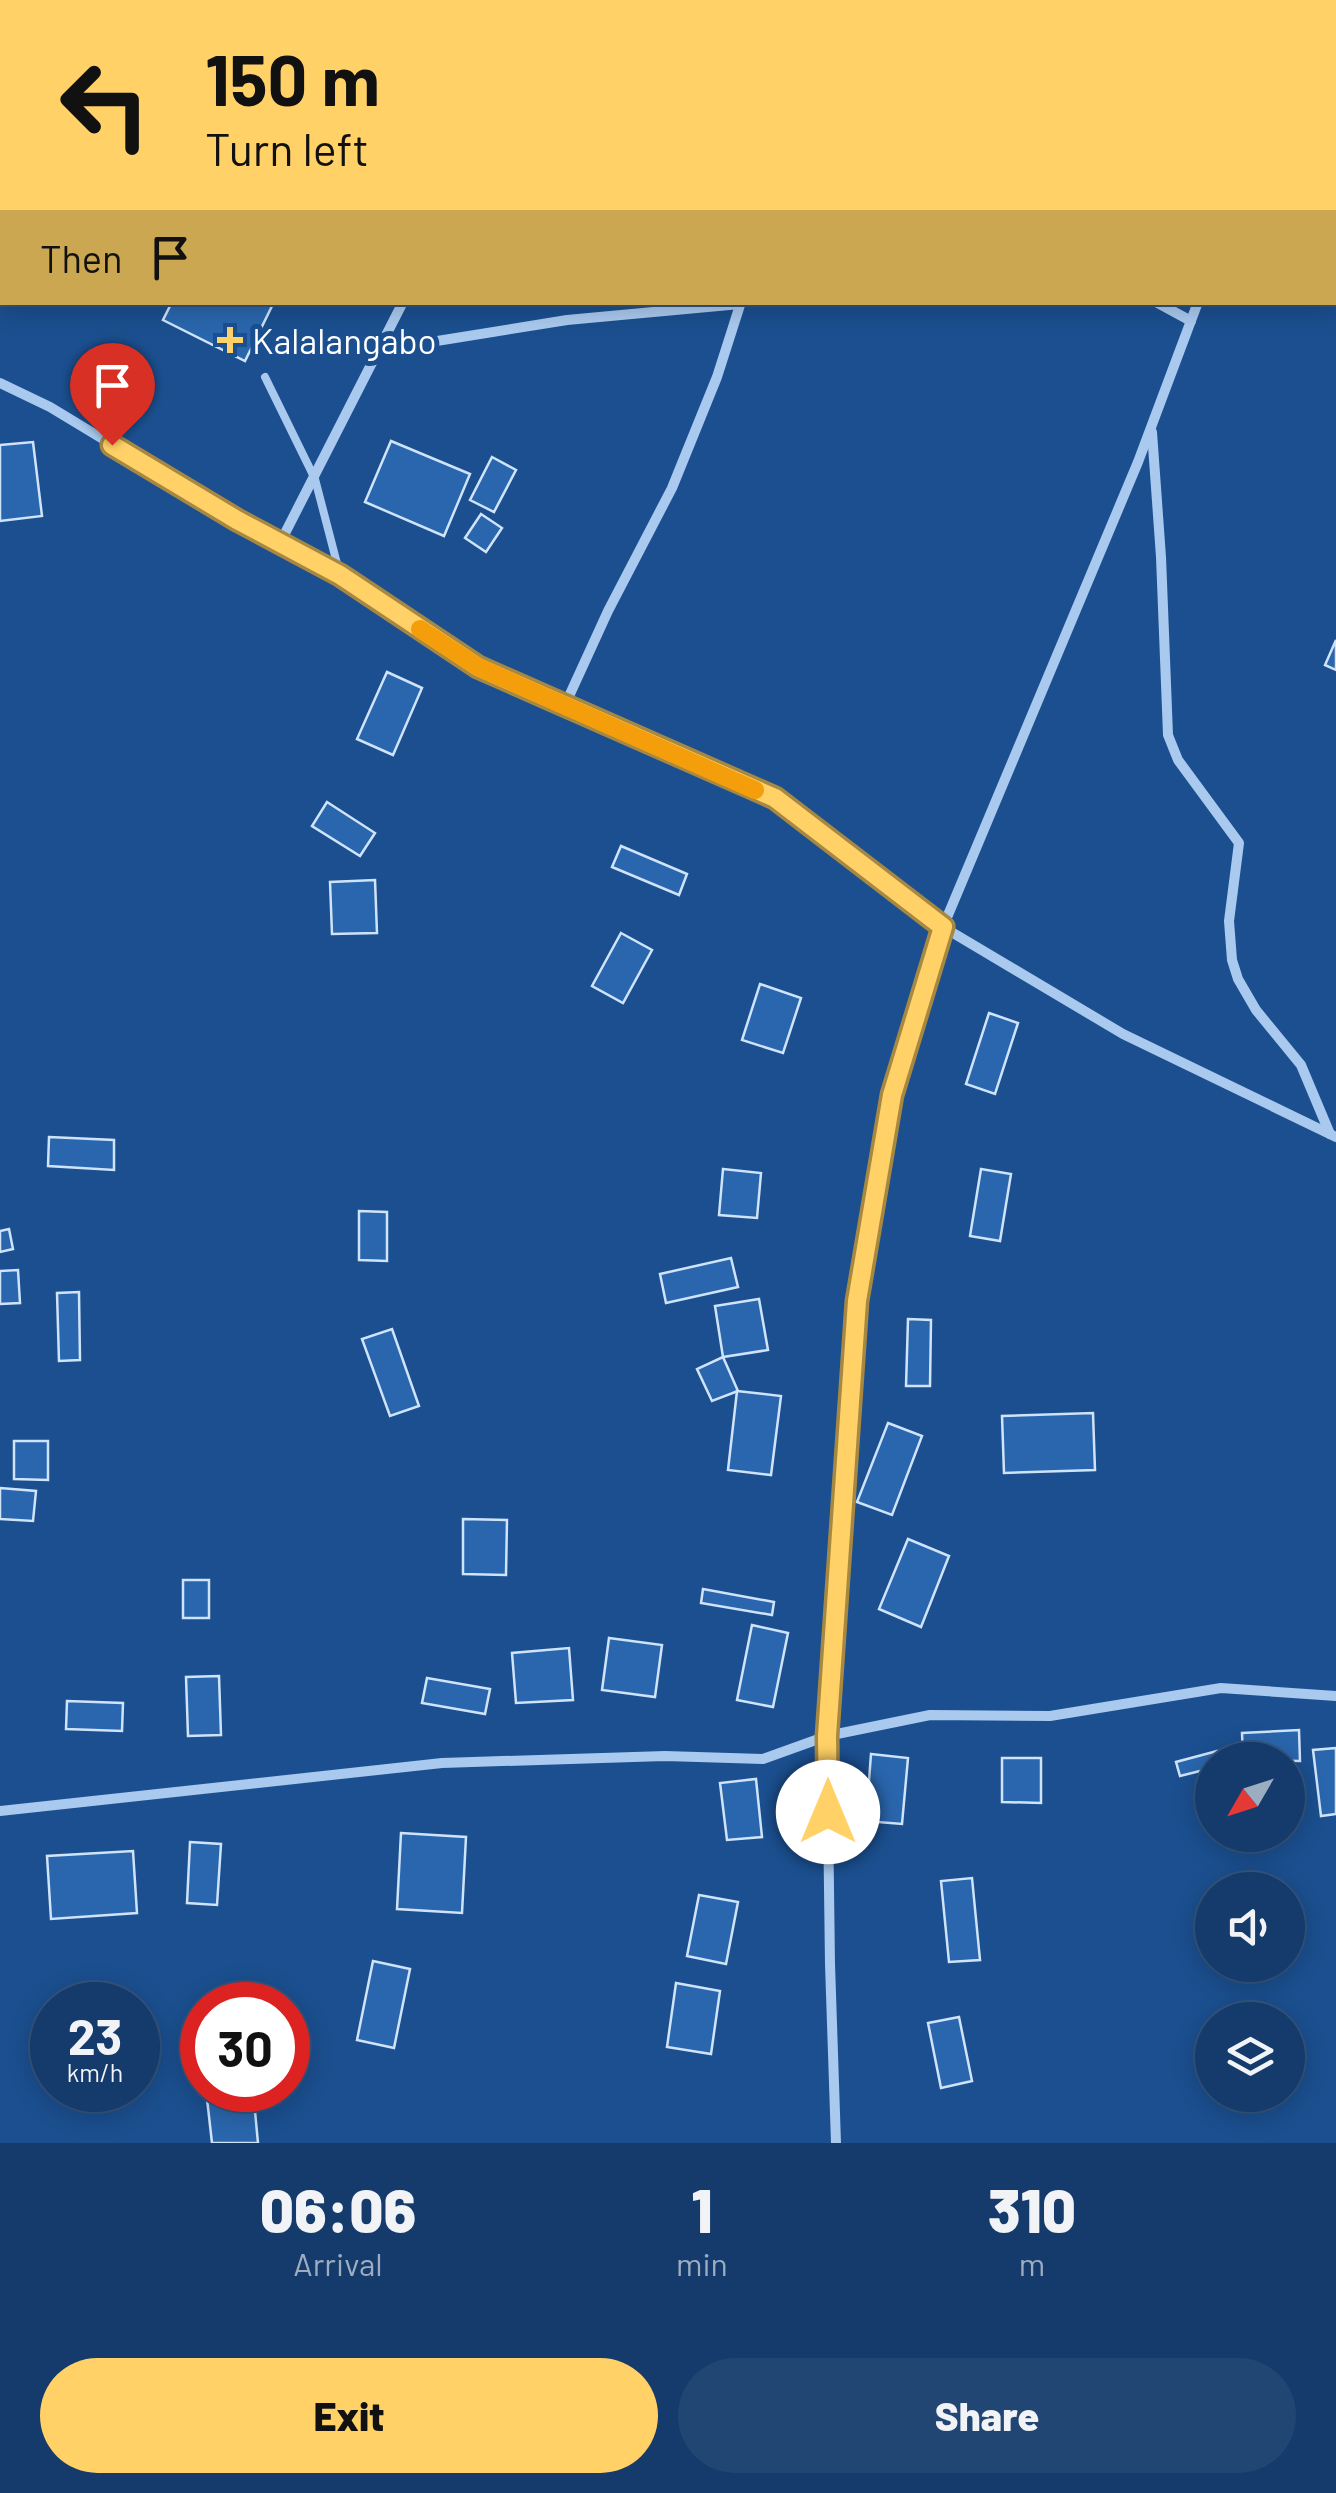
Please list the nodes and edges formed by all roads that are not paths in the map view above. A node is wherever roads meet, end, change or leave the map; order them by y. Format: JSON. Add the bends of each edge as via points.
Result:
{"nodes":[{"id":1,"x":403,"y":305,"type":"edge"},
{"id":2,"x":720,"y":305,"type":"edge"},
{"id":3,"x":740,"y":305,"type":"edge"},
{"id":4,"x":1161,"y":305,"type":"edge"},
{"id":5,"x":1197,"y":305,"type":"edge"},
{"id":6,"x":1191,"y":322,"type":"junction"},
{"id":7,"x":381,"y":350,"type":"junction"},
{"id":8,"x":266,"y":377,"type":"dead end"},
{"id":9,"x":0,"y":384,"type":"edge"},
{"id":10,"x":1151,"y":425,"type":"junction"},
{"id":11,"x":316,"y":478,"type":"junction"},
{"id":12,"x":280,"y":543,"type":"junction"},
{"id":13,"x":340,"y":575,"type":"junction"},
{"id":14,"x":565,"y":706,"type":"junction"},
{"id":15,"x":943,"y":927,"type":"junction"},
{"id":16,"x":1333,"y":1136,"type":"edge"},
{"id":17,"x":1336,"y":1696,"type":"edge"},
{"id":18,"x":827,"y":1736,"type":"junction"},
{"id":19,"x":0,"y":1812,"type":"edge"},
{"id":20,"x":836,"y":2143,"type":"edge"}],
"edges":[{"from":1,"to":7,"type":"street"},
{"from":2,"to":7,"type":"street","via":[[566,320]]},
{"from":3,"to":14,"type":"street","via":[[672,488]]},
{"from":4,"to":6,"type":"street"},
{"from":5,"to":6,"type":"street"},
{"from":6,"to":10,"type":"street"},
{"from":7,"to":11,"type":"street"},
{"from":8,"to":11,"type":"lane"},
{"from":9,"to":12,"type":"street"},
{"from":10,"to":15,"type":"street"},
{"from":10,"to":16,"type":"street","via":[[1168,735],[1178,760],[1238,844],[1229,944],[1238,979],[1301,1065]]},
{"from":11,"to":12,"type":"street"},
{"from":11,"to":13,"type":"lane"},
{"from":12,"to":13,"type":"street"},
{"from":13,"to":14,"type":"street","via":[[478,667]]},
{"from":14,"to":15,"type":"street","via":[[775,798]]},
{"from":15,"to":16,"type":"street","via":[[1138,1042]]},
{"from":15,"to":18,"type":"street","via":[[892,1095],[857,1301]]},
{"from":17,"to":18,"type":"street","via":[[1220,1688],[1050,1716],[930,1715]]},
{"from":18,"to":19,"type":"street","via":[[762,1759],[442,1764]]},
{"from":18,"to":20,"type":"street"}]}
